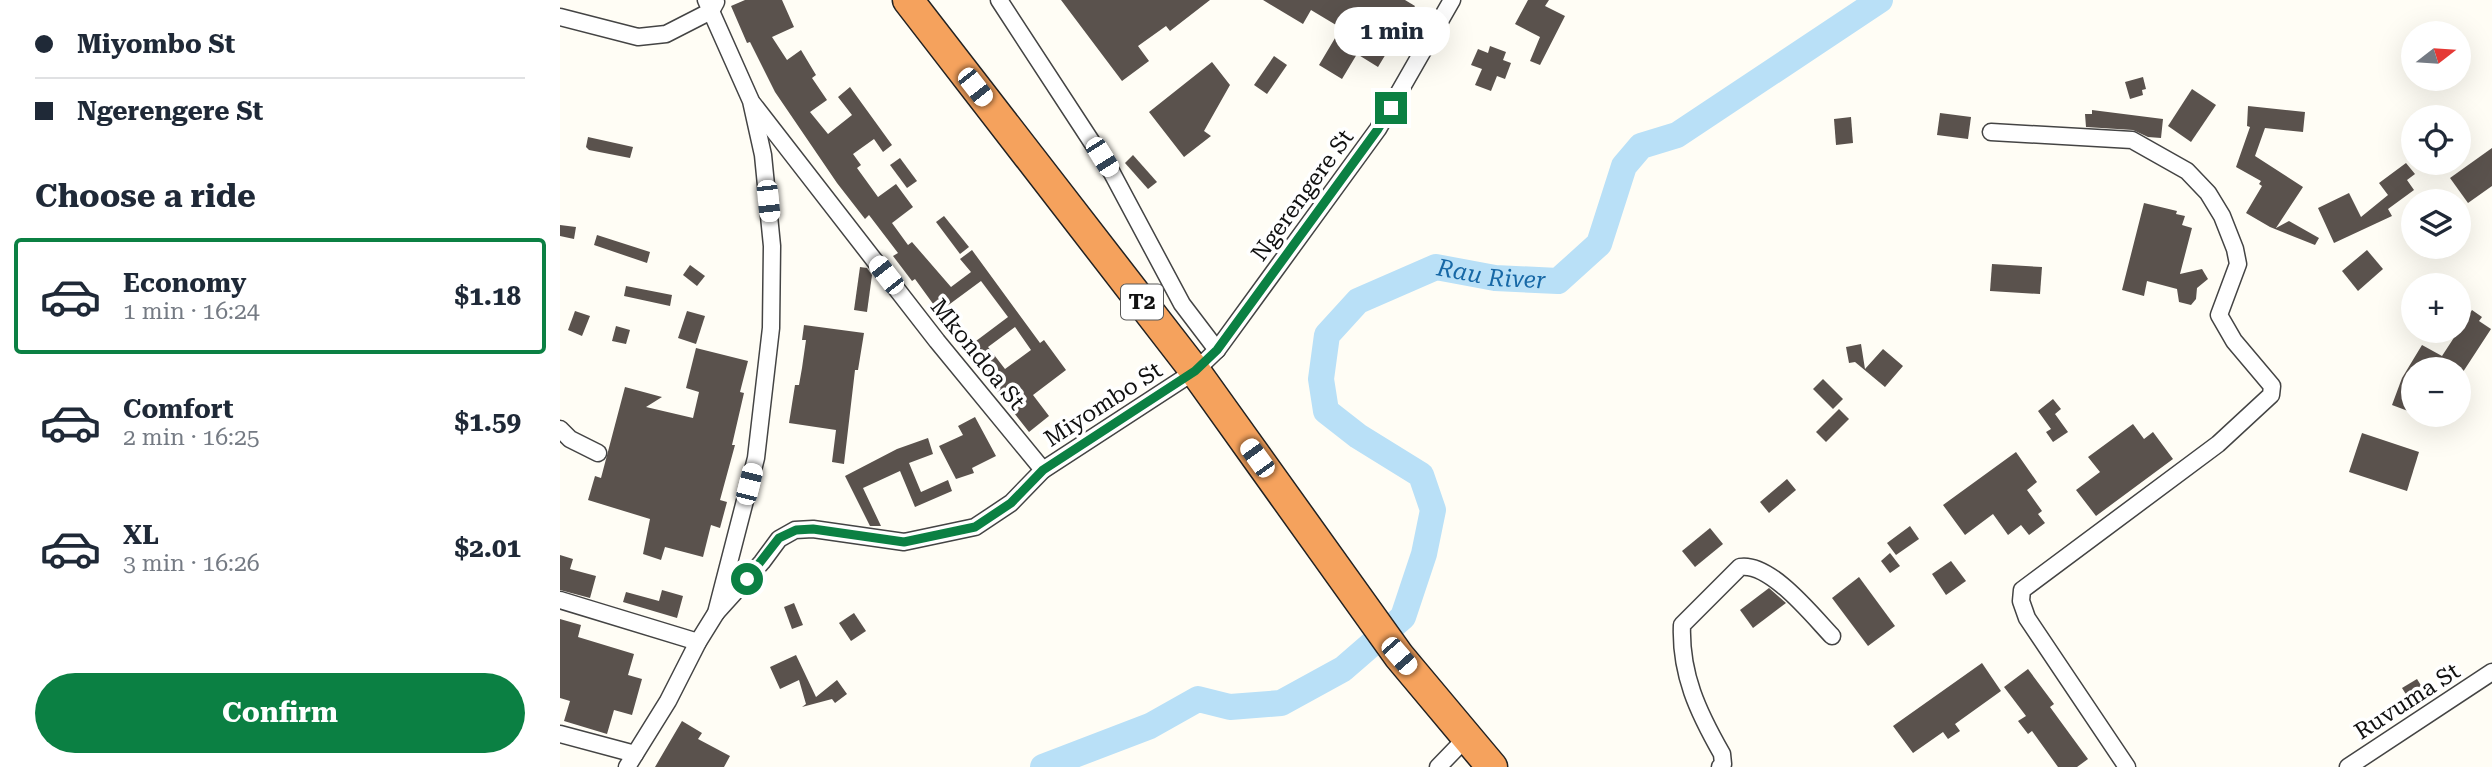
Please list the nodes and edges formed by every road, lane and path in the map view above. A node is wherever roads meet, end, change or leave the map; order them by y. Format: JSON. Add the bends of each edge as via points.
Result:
{"nodes":[{"id":1,"x":908,"y":0,"type":"edge"},
{"id":2,"x":999,"y":0,"type":"edge"},
{"id":3,"x":1452,"y":0,"type":"edge"},
{"id":4,"x":711,"y":4,"type":"edge"},
{"id":5,"x":560,"y":17,"type":"edge"},
{"id":6,"x":751,"y":101,"type":"junction"},
{"id":7,"x":1991,"y":132,"type":"dead end"},
{"id":8,"x":1217,"y":350,"type":"junction"},
{"id":9,"x":1195,"y":371,"type":"junction"},
{"id":10,"x":560,"y":429,"type":"edge"},
{"id":11,"x":598,"y":453,"type":"dead end"},
{"id":12,"x":1043,"y":470,"type":"junction"},
{"id":13,"x":560,"y":600,"type":"edge"},
{"id":14,"x":716,"y":613,"type":"junction"},
{"id":15,"x":1832,"y":636,"type":"dead end"},
{"id":16,"x":698,"y":642,"type":"junction"},
{"id":17,"x":2492,"y":672,"type":"edge"},
{"id":18,"x":560,"y":734,"type":"edge"},
{"id":19,"x":1468,"y":736,"type":"junction"},
{"id":20,"x":631,"y":760,"type":"edge"},
{"id":21,"x":1438,"y":767,"type":"edge"},
{"id":22,"x":1492,"y":767,"type":"edge"},
{"id":23,"x":1720,"y":767,"type":"edge"},
{"id":24,"x":2127,"y":767,"type":"edge"},
{"id":25,"x":2348,"y":767,"type":"edge"}],
"edges":[{"from":1,"to":9,"type":"highway","number":"T2"},
{"from":2,"to":8,"type":"street","via":[[1112,173],[1182,304]]},
{"from":3,"to":8,"type":"street","name":"Ngerengere St","via":[[1378,129]]},
{"from":4,"to":5,"type":"street","via":[[666,34],[638,37]]},
{"from":4,"to":6,"type":"street"},
{"from":6,"to":12,"type":"street","name":"Mkondoa St"},
{"from":6,"to":14,"type":"street","via":[[763,155],[772,246],[771,328],[756,458]]},
{"from":7,"to":24,"type":"street","via":[[2132,140],[2186,171],[2208,193],[2235,249],[2238,264],[2219,315],[2234,341],[2273,386],[2271,395],[2218,444],[2022,590],[2027,618]]},
{"from":8,"to":9,"type":"street","name":"Ngerengere St"},
{"from":9,"to":12,"type":"street","name":"Miyombo St"},
{"from":9,"to":19,"type":"highway","number":"T2","via":[[1399,656]]},
{"from":10,"to":11,"type":"street"},
{"from":12,"to":14,"type":"street","name":"Miyombo St","via":[[1011,503],[975,527],[936,538],[904,542],[796,530],[779,538]]},
{"from":13,"to":16,"type":"street"},
{"from":14,"to":16,"type":"street"},
{"from":15,"to":23,"type":"street","via":[[1764,570],[1749,566],[1740,567],[1682,625],[1681,653],[1690,691],[1723,754]]},
{"from":16,"to":20,"type":"street"},
{"from":17,"to":25,"type":"street","name":"Ruvuma St"},
{"from":18,"to":20,"type":"street"},
{"from":19,"to":21,"type":"street"},
{"from":19,"to":22,"type":"highway","number":"T2"}]}
